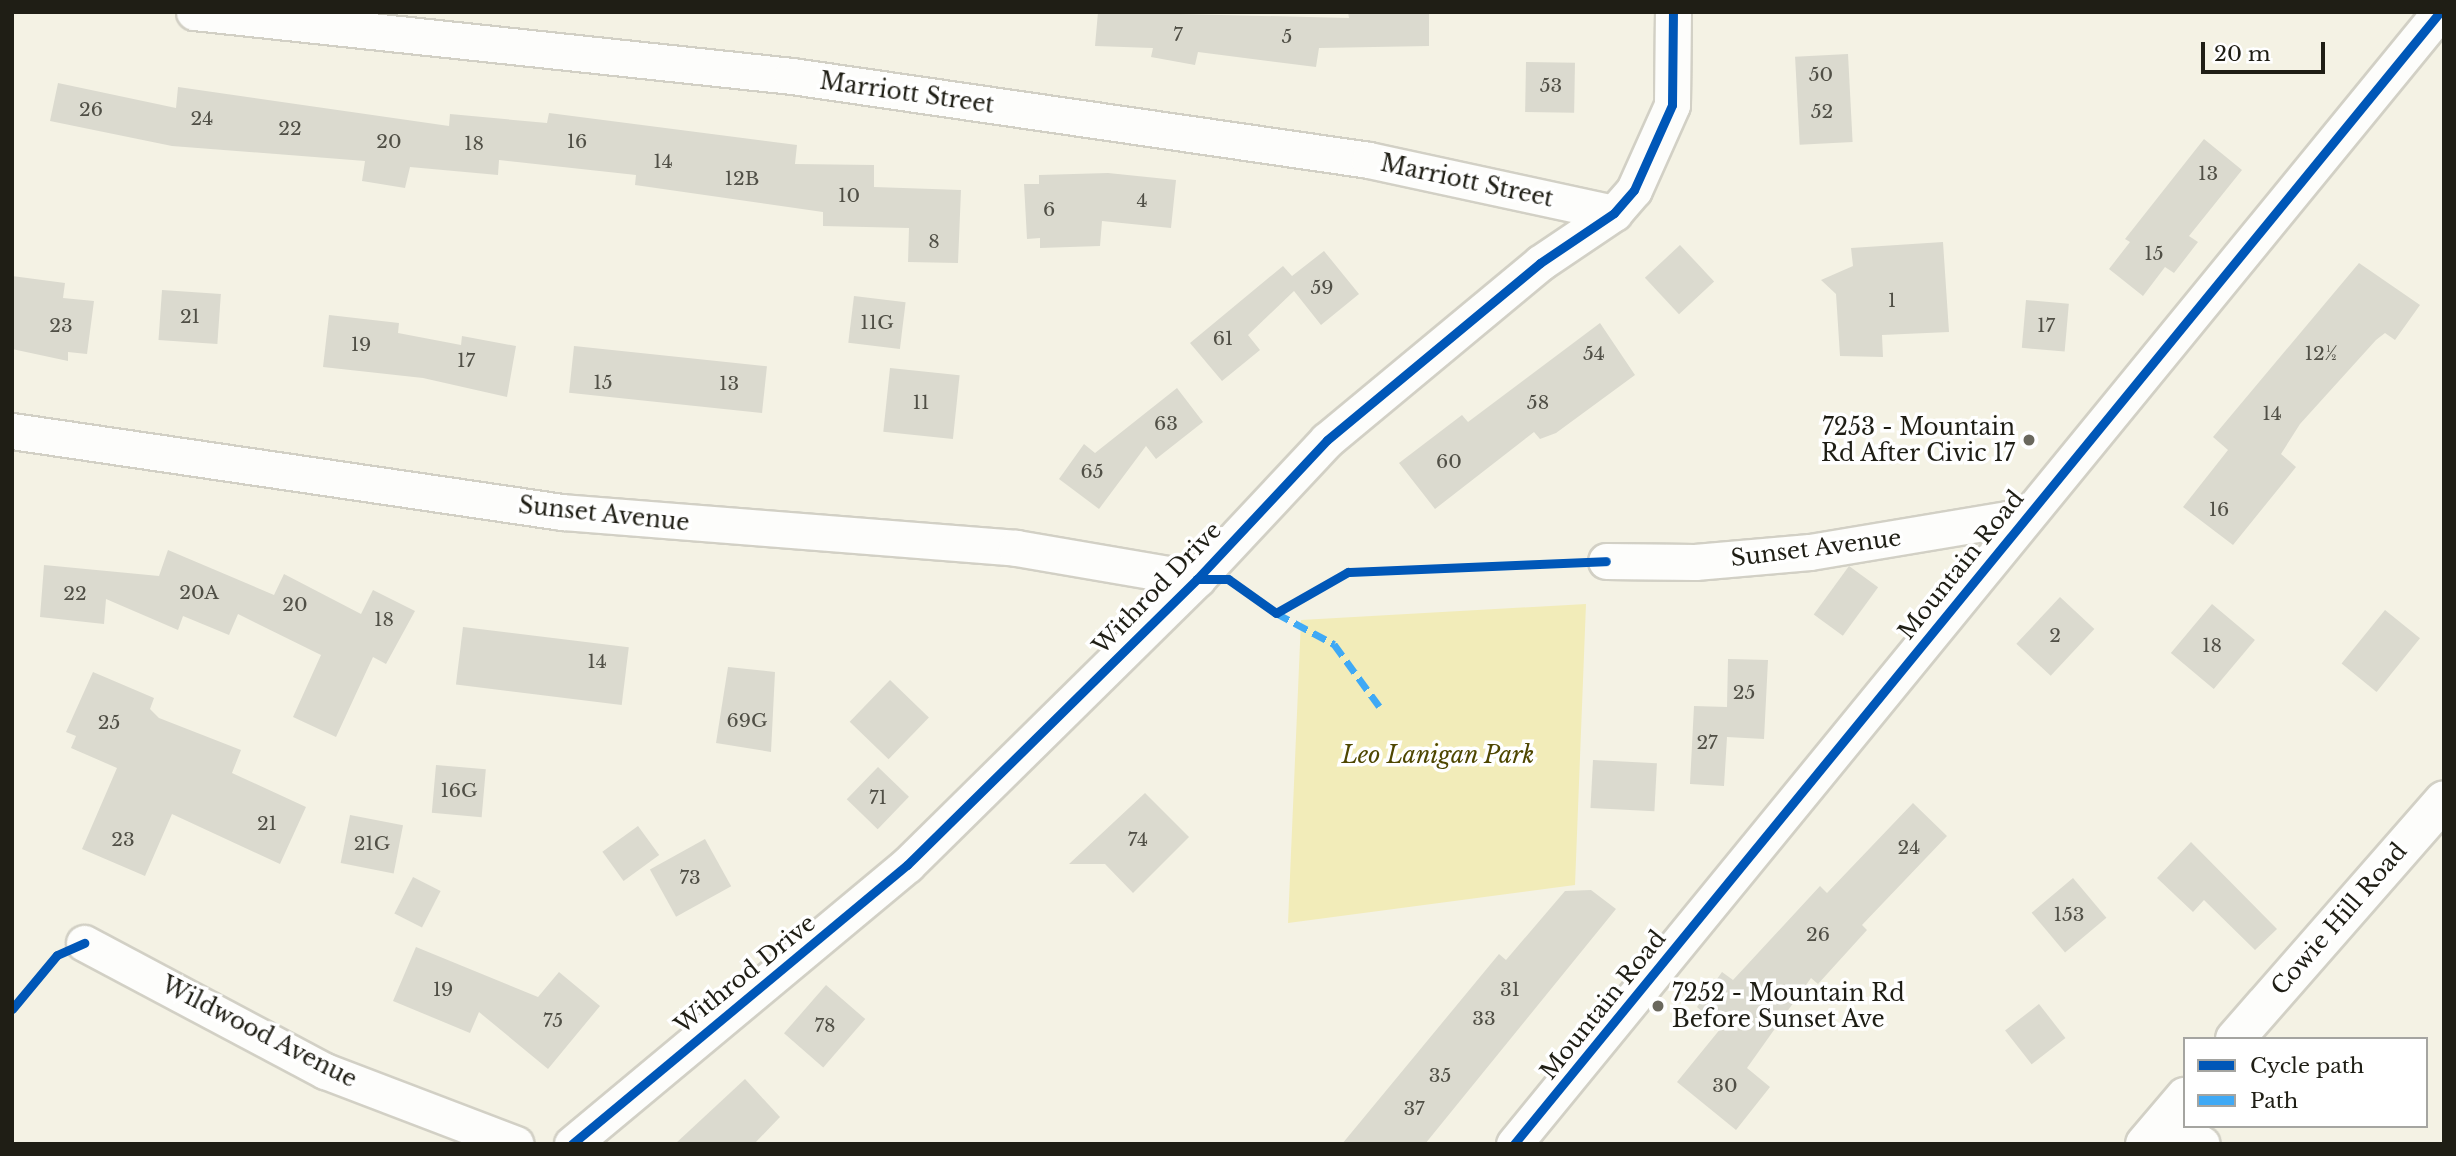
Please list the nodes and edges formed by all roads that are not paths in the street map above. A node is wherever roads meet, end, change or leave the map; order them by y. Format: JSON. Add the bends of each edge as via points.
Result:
{"nodes":[{"id":1,"x":194,"y":12,"type":"edge"},
{"id":2,"x":1673,"y":12,"type":"edge"},
{"id":3,"x":2440,"y":12,"type":"edge"},
{"id":4,"x":1614,"y":213,"type":"junction"},
{"id":5,"x":12,"y":431,"type":"edge"},
{"id":6,"x":2025,"y":516,"type":"junction"},
{"id":7,"x":1606,"y":561,"type":"dead end"},
{"id":8,"x":1197,"y":579,"type":"junction"},
{"id":9,"x":2444,"y":800,"type":"edge"},
{"id":10,"x":84,"y":943,"type":"dead end"},
{"id":11,"x":2237,"y":1037,"type":"edge"},
{"id":12,"x":2164,"y":1120,"type":"edge"},
{"id":13,"x":516,"y":1144,"type":"edge"},
{"id":14,"x":572,"y":1144,"type":"edge"},
{"id":15,"x":1514,"y":1144,"type":"edge"},
{"id":16,"x":2202,"y":1144,"type":"edge"}],
"edges":[{"from":1,"to":4,"type":"street","name":"Marriott Street","via":[[806,78],[1369,160]]},
{"from":2,"to":4,"type":"street","name":"Withrod Drive","via":[[1672,105],[1634,190]]},
{"from":3,"to":6,"type":"street","name":"Mountain Road"},
{"from":4,"to":8,"type":"street","name":"Withrod Drive","via":[[1540,263],[1327,440]]},
{"from":5,"to":8,"type":"street","name":"Sunset Avenue","via":[[562,512],[1016,548]]},
{"from":6,"to":7,"type":"street","name":"Sunset Avenue","via":[[1810,552]]},
{"from":6,"to":15,"type":"street","name":"Mountain Road"},
{"from":8,"to":14,"type":"street","name":"Withrod Drive","via":[[907,865]]},
{"from":9,"to":11,"type":"street","name":"Cowie Hill Road"},
{"from":10,"to":13,"type":"street","name":"Wildwood Avenue","via":[[325,1071]]},
{"from":12,"to":16,"type":"street"}]}
